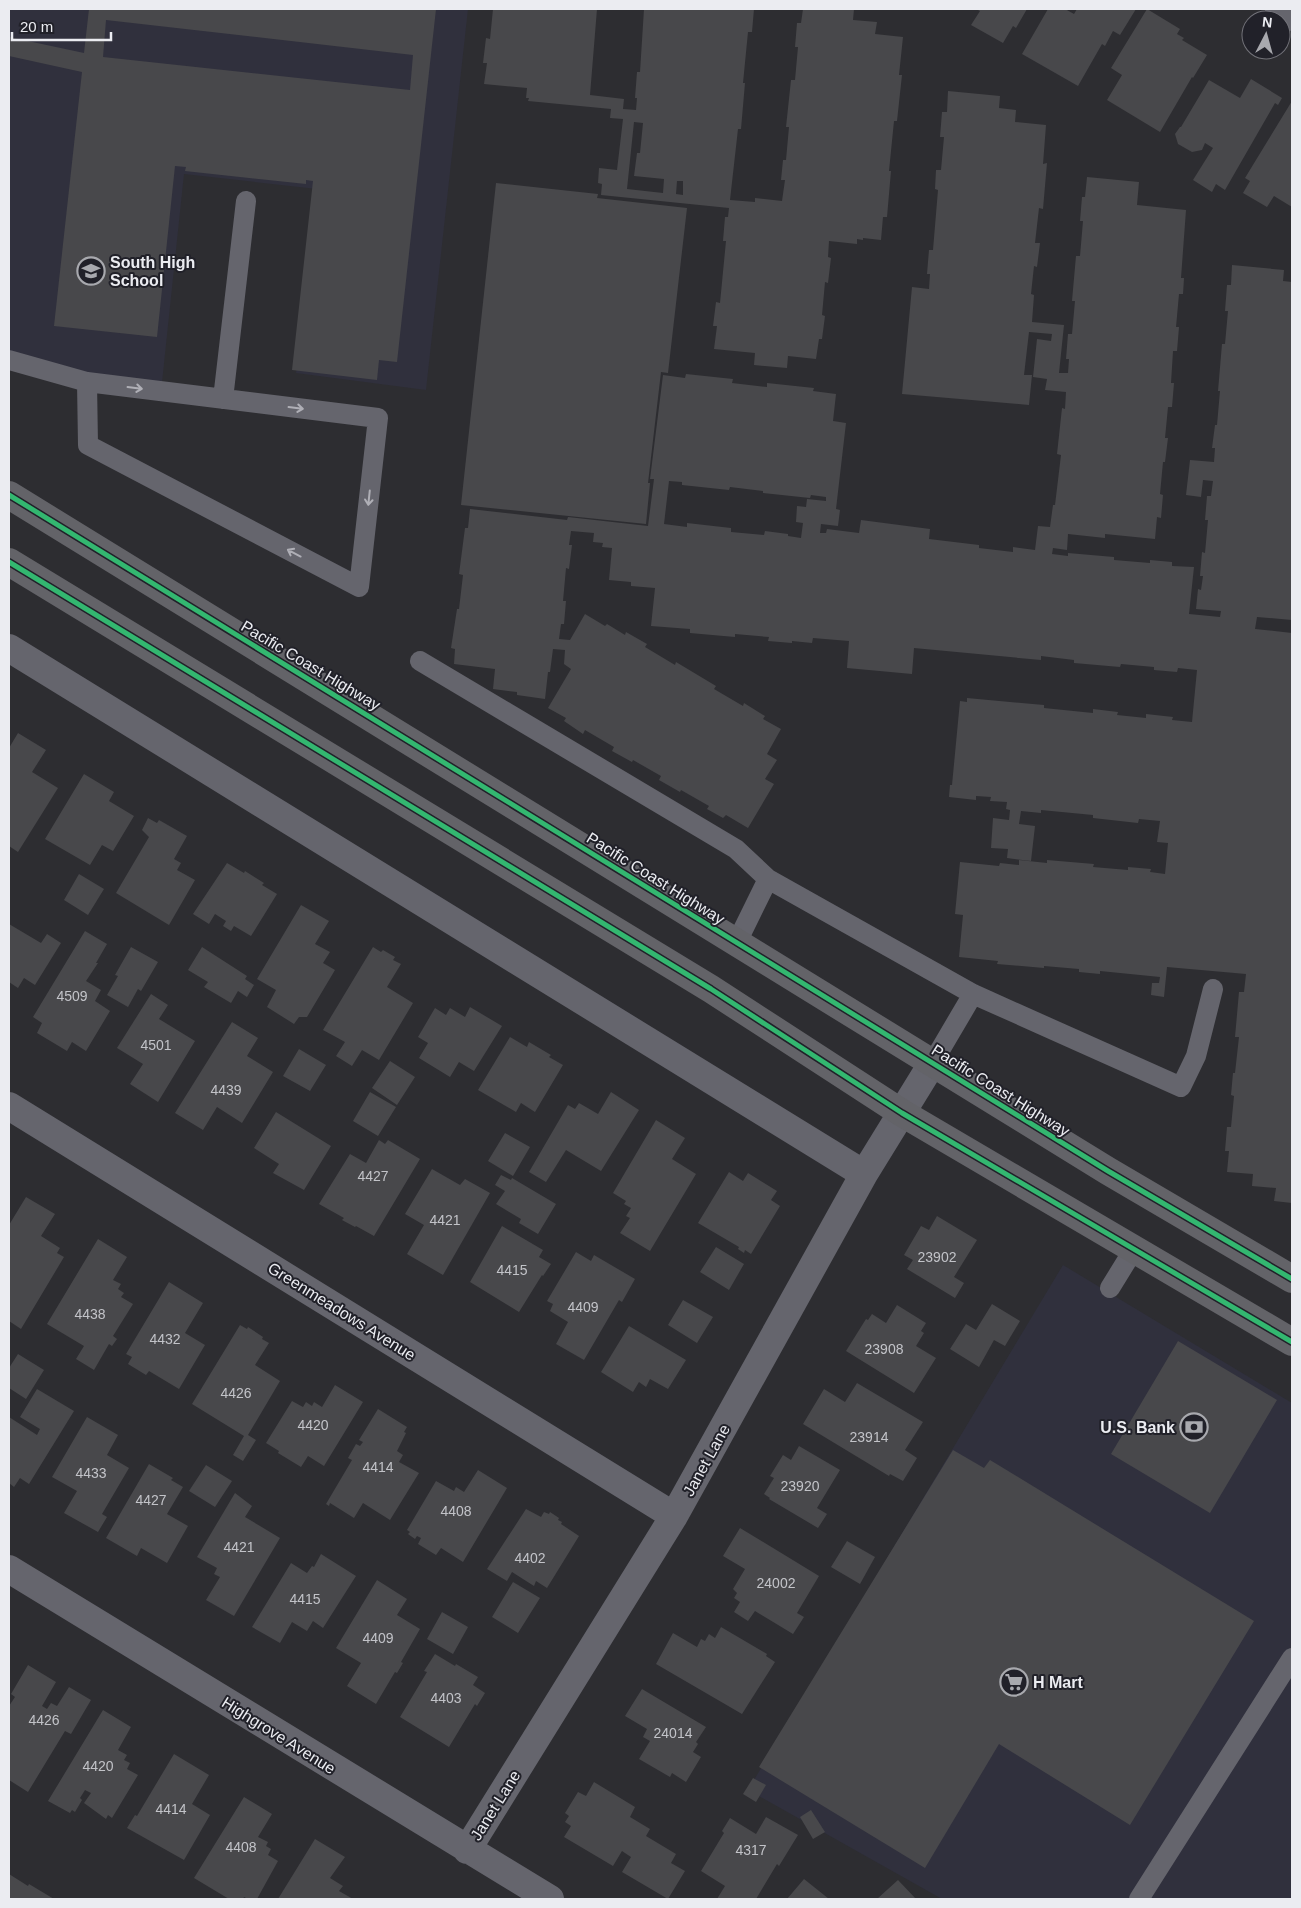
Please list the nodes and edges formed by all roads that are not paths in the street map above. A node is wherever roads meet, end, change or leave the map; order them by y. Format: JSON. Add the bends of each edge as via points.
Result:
{"nodes":[{"id":1,"x":1279,"y":9,"type":"edge"},
{"id":2,"x":1292,"y":16,"type":"edge"},
{"id":3,"x":246,"y":201,"type":"dead end"},
{"id":4,"x":9,"y":360,"type":"edge"},
{"id":5,"x":87,"y":382,"type":"junction"},
{"id":6,"x":223,"y":399,"type":"junction"},
{"id":7,"x":9,"y":495,"type":"edge"},
{"id":8,"x":9,"y":562,"type":"edge"},
{"id":9,"x":9,"y":648,"type":"edge"},
{"id":10,"x":420,"y":661,"type":"dead end"},
{"id":11,"x":768,"y":879,"type":"junction"},
{"id":12,"x":737,"y":942,"type":"junction"},
{"id":13,"x":1213,"y":989,"type":"dead end"},
{"id":14,"x":973,"y":994,"type":"junction"},
{"id":15,"x":933,"y":1062,"type":"junction"},
{"id":16,"x":9,"y":1106,"type":"edge"},
{"id":17,"x":902,"y":1112,"type":"junction"},
{"id":18,"x":864,"y":1174,"type":"junction"},
{"id":19,"x":1134,"y":1249,"type":"junction"},
{"id":20,"x":1292,"y":1278,"type":"edge"},
{"id":21,"x":1110,"y":1288,"type":"dead end"},
{"id":22,"x":1292,"y":1342,"type":"edge"},
{"id":23,"x":674,"y":1516,"type":"junction"},
{"id":24,"x":9,"y":1569,"type":"edge"},
{"id":25,"x":1292,"y":1658,"type":"edge"},
{"id":26,"x":468,"y":1850,"type":"junction"},
{"id":27,"x":550,"y":1899,"type":"edge"},
{"id":28,"x":1139,"y":1899,"type":"edge"}],
"edges":[{"from":1,"to":2,"type":"street"},
{"from":3,"to":6,"type":"lane"},
{"from":4,"to":5,"type":"lane"},
{"from":5,"to":6,"type":"lane","one_way":true},
{"from":6,"to":5,"type":"lane","one_way":true,"via":[[378,418],[359,587],[88,445]]},
{"from":7,"to":12,"type":"highway","name":"Pacific Coast Highway"},
{"from":8,"to":17,"type":"highway","via":[[712,989]]},
{"from":9,"to":18,"type":"street"},
{"from":10,"to":11,"type":"lane","via":[[736,850]]},
{"from":11,"to":12,"type":"lane"},
{"from":11,"to":14,"type":"lane"},
{"from":12,"to":15,"type":"highway","name":"Pacific Coast Highway"},
{"from":13,"to":14,"type":"lane","via":[[1196,1056],[1181,1087]]},
{"from":14,"to":15,"type":"lane"},
{"from":15,"to":17,"type":"street","name":"Janet Lane"},
{"from":15,"to":20,"type":"highway","name":"Pacific Coast Highway","via":[[1108,1171]]},
{"from":16,"to":23,"type":"street","name":"Greenmeadows Avenue"},
{"from":17,"to":18,"type":"street","name":"Janet Lane"},
{"from":17,"to":19,"type":"highway"},
{"from":18,"to":23,"type":"street","name":"Janet Lane"},
{"from":19,"to":21,"type":"lane"},
{"from":19,"to":22,"type":"highway"},
{"from":23,"to":26,"type":"street","name":"Janet Lane"},
{"from":24,"to":26,"type":"street","name":"Highgrove Avenue"},
{"from":25,"to":28,"type":"lane"},
{"from":26,"to":27,"type":"street","name":"Highgrove Avenue"}]}
